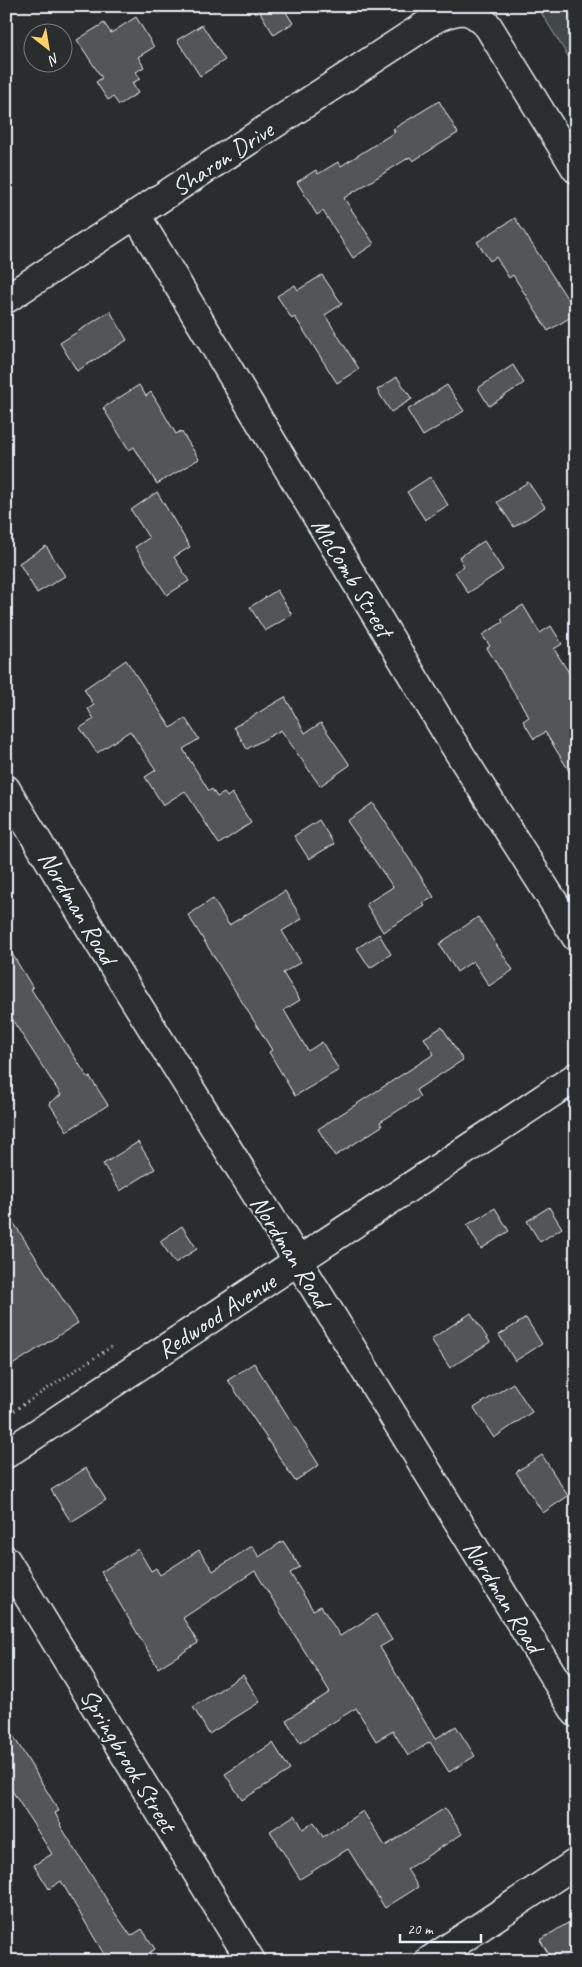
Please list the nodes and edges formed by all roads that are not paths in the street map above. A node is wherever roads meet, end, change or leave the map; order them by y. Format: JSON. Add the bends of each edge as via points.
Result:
{"nodes":[{"id":1,"x":576,"y":169,"type":"edge"},
{"id":2,"x":136,"y":214,"type":"junction"},
{"id":3,"x":6,"y":299,"type":"edge"},
{"id":4,"x":6,"y":789,"type":"edge"},
{"id":5,"x":576,"y":937,"type":"edge"},
{"id":6,"x":576,"y":1076,"type":"edge"},
{"id":7,"x":298,"y":1261,"type":"junction"},
{"id":8,"x":6,"y":1454,"type":"edge"},
{"id":9,"x":6,"y":1560,"type":"edge"},
{"id":10,"x":576,"y":1713,"type":"edge"},
{"id":11,"x":576,"y":1863,"type":"edge"},
{"id":12,"x":251,"y":1961,"type":"edge"},
{"id":13,"x":429,"y":1961,"type":"edge"}],
"edges":[{"from":1,"to":2,"type":"street","name":"Sharon Drive","via":[[488,26],[476,13],[456,10],[438,17]]},
{"from":2,"to":3,"type":"street","name":"Sharon Drive"},
{"from":2,"to":5,"type":"street","name":"McComb Street","via":[[451,740]]},
{"from":4,"to":7,"type":"street","name":"Nordman Road"},
{"from":6,"to":7,"type":"street","name":"Redwood Avenue"},
{"from":7,"to":8,"type":"street","name":"Redwood Avenue"},
{"from":7,"to":10,"type":"street","name":"Nordman Road"},
{"from":9,"to":12,"type":"street","name":"Springbrook Street"},
{"from":11,"to":13,"type":"street"}]}
